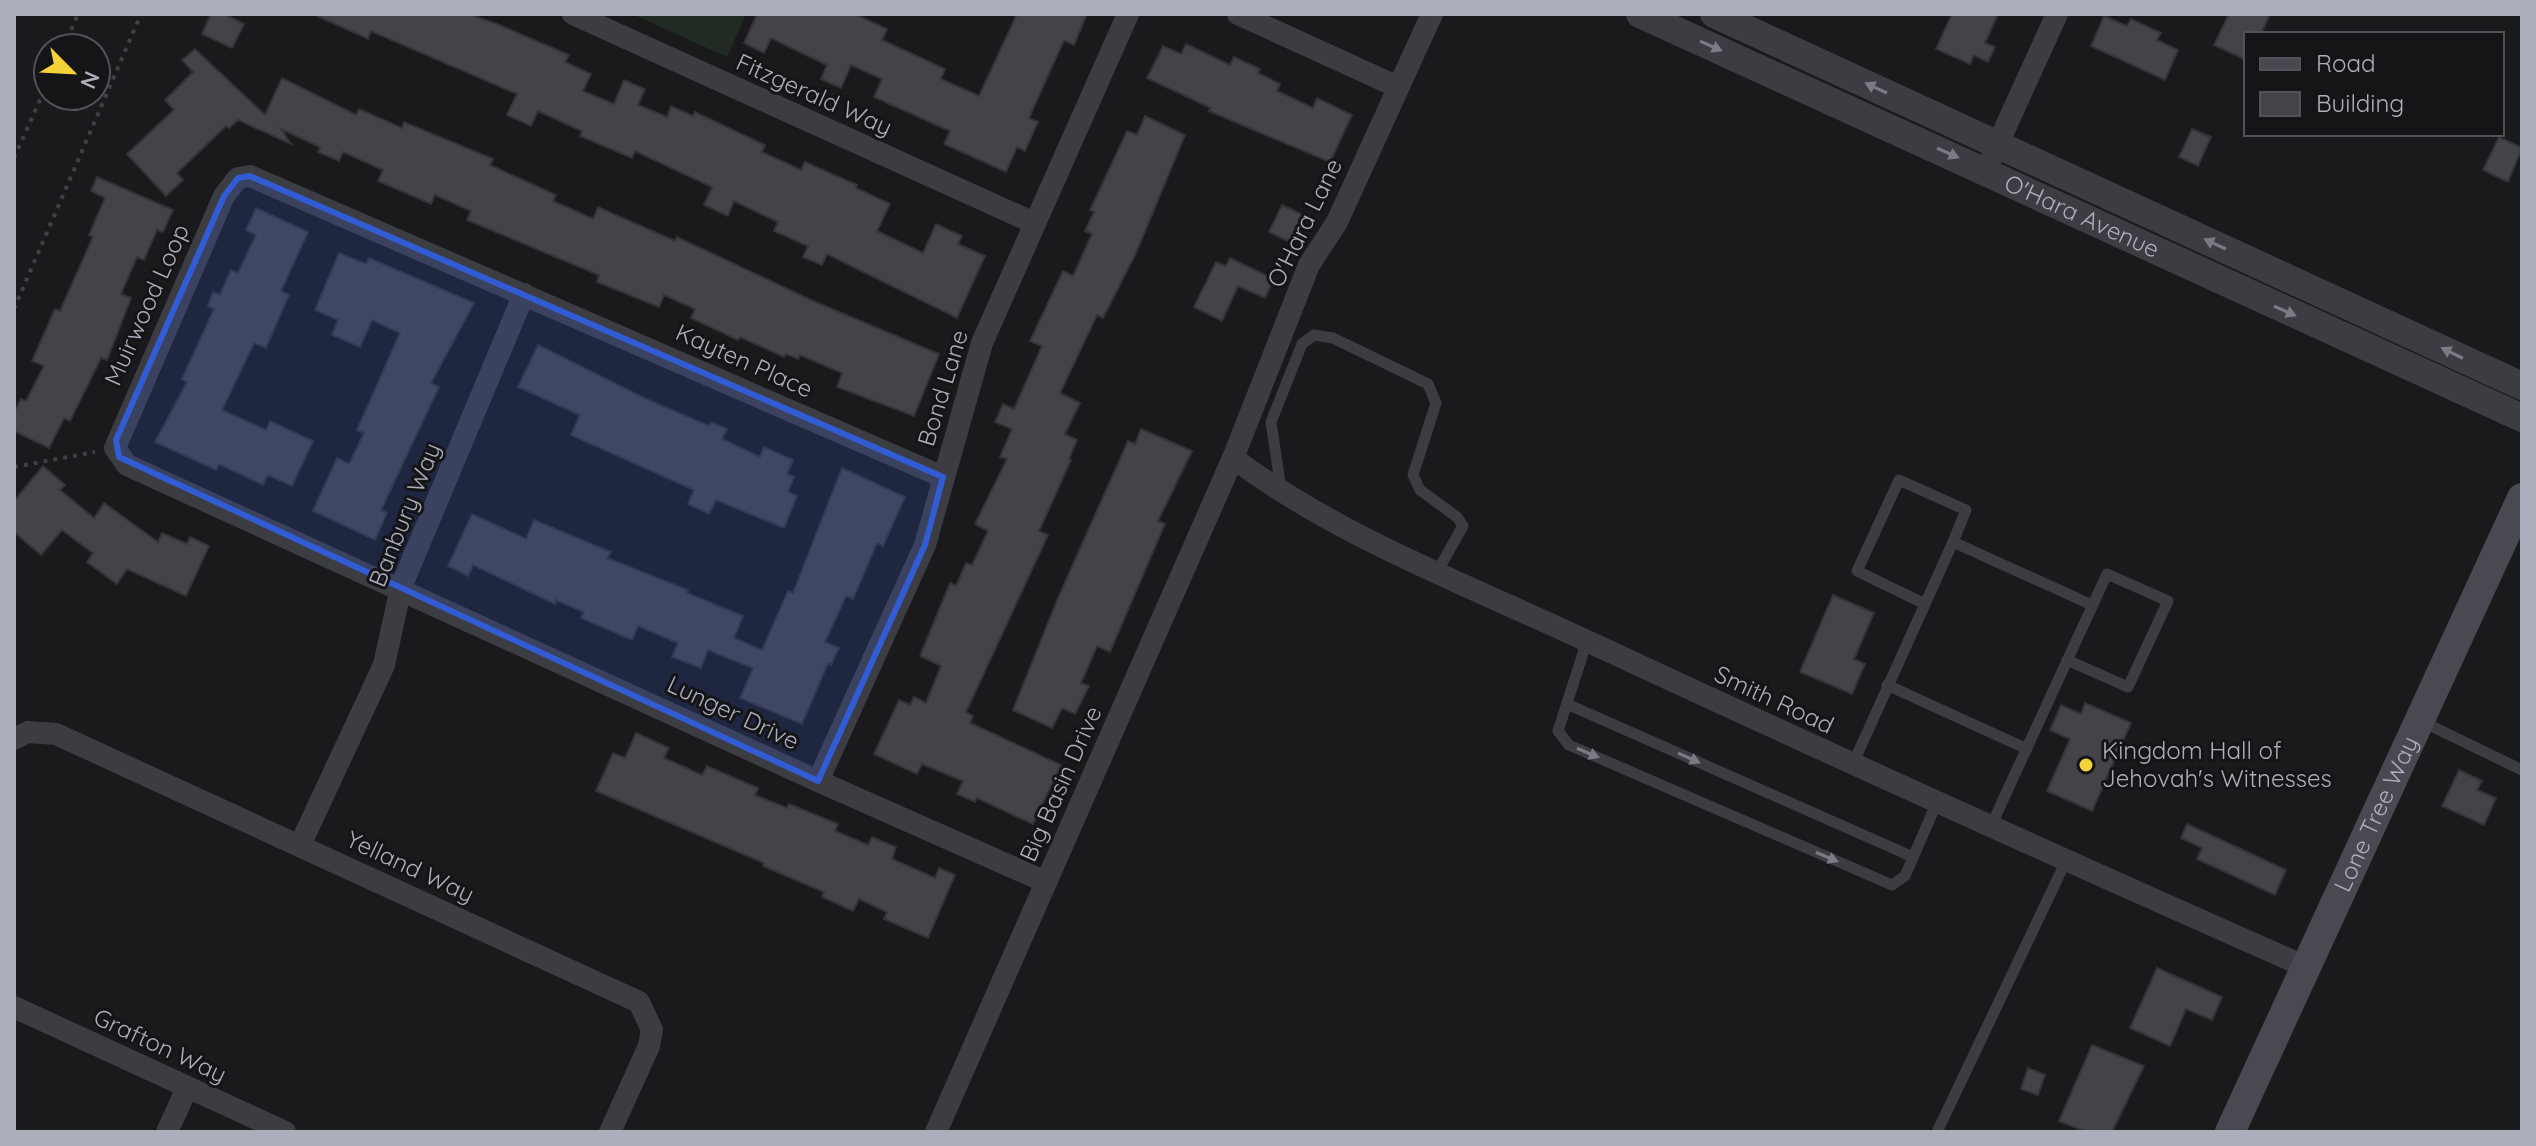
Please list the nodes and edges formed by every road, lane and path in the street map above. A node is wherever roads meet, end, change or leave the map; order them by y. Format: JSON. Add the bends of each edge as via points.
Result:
{"nodes":[{"id":1,"x":141,"y":14,"type":"edge"},
{"id":2,"x":573,"y":14,"type":"edge"},
{"id":3,"x":1128,"y":14,"type":"edge"},
{"id":4,"x":1238,"y":14,"type":"edge"},
{"id":5,"x":1432,"y":14,"type":"edge"},
{"id":6,"x":1640,"y":14,"type":"edge"},
{"id":7,"x":1714,"y":14,"type":"edge"},
{"id":8,"x":2057,"y":14,"type":"edge"},
{"id":9,"x":1398,"y":87,"type":"junction"},
{"id":10,"x":35,"y":112,"type":"edge"},
{"id":11,"x":1992,"y":157,"type":"junction"},
{"id":12,"x":14,"y":158,"type":"edge"},
{"id":13,"x":1034,"y":223,"type":"junction"},
{"id":14,"x":524,"y":294,"type":"junction"},
{"id":15,"x":14,"y":309,"type":"edge"},
{"id":16,"x":2522,"y":386,"type":"edge"},
{"id":17,"x":2522,"y":418,"type":"edge"},
{"id":18,"x":95,"y":452,"type":"dead end"},
{"id":19,"x":1233,"y":458,"type":"junction"},
{"id":20,"x":14,"y":467,"type":"edge"},
{"id":21,"x":943,"y":477,"type":"junction"},
{"id":22,"x":1282,"y":494,"type":"junction"},
{"id":23,"x":2522,"y":498,"type":"edge"},
{"id":24,"x":1953,"y":542,"type":"junction"},
{"id":25,"x":1437,"y":572,"type":"junction"},
{"id":26,"x":401,"y":587,"type":"junction"},
{"id":27,"x":1925,"y":604,"type":"junction"},
{"id":28,"x":2092,"y":605,"type":"junction"},
{"id":29,"x":1587,"y":641,"type":"junction"},
{"id":30,"x":2067,"y":660,"type":"junction"},
{"id":31,"x":1887,"y":685,"type":"junction"},
{"id":32,"x":1567,"y":704,"type":"junction"},
{"id":33,"x":2421,"y":720,"type":"junction"},
{"id":34,"x":21,"y":735,"type":"edge"},
{"id":35,"x":2027,"y":749,"type":"junction"},
{"id":36,"x":1852,"y":766,"type":"junction"},
{"id":37,"x":2522,"y":770,"type":"edge"},
{"id":38,"x":818,"y":781,"type":"junction"},
{"id":39,"x":1938,"y":799,"type":"junction"},
{"id":40,"x":1991,"y":826,"type":"junction"},
{"id":41,"x":300,"y":845,"type":"junction"},
{"id":42,"x":1913,"y":857,"type":"junction"},
{"id":43,"x":2066,"y":861,"type":"junction"},
{"id":44,"x":1046,"y":882,"type":"junction"},
{"id":45,"x":2304,"y":966,"type":"junction"},
{"id":46,"x":14,"y":1007,"type":"edge"},
{"id":47,"x":187,"y":1088,"type":"junction"},
{"id":48,"x":167,"y":1132,"type":"edge"},
{"id":49,"x":285,"y":1132,"type":"edge"},
{"id":50,"x":610,"y":1132,"type":"edge"},
{"id":51,"x":936,"y":1132,"type":"edge"},
{"id":52,"x":1937,"y":1132,"type":"edge"},
{"id":53,"x":2230,"y":1132,"type":"edge"}],
"edges":[{"from":1,"to":15,"type":"path"},
{"from":2,"to":13,"type":"street","name":"Fitzgerald Way"},
{"from":3,"to":13,"type":"street","name":"Bond Lane"},
{"from":4,"to":9,"type":"street"},
{"from":5,"to":9,"type":"street","name":"O'Hara Lane"},
{"from":6,"to":11,"type":"street","name":"O'Hara Avenue","one_way":true},
{"from":11,"to":7,"type":"street","name":"O'Hara Avenue","one_way":true},
{"from":8,"to":11,"type":"street"},
{"from":9,"to":19,"type":"street","name":"O'Hara Lane","via":[[1337,222],[1309,265]]},
{"from":10,"to":12,"type":"path"},
{"from":16,"to":11,"type":"street","name":"O'Hara Avenue","one_way":true},
{"from":11,"to":17,"type":"street","name":"O'Hara Avenue","one_way":true,"via":[[2161,255]]},
{"from":13,"to":21,"type":"street","name":"Bond Lane","via":[[982,343]]},
{"from":14,"to":21,"type":"street","name":"Kayten Place"},
{"from":14,"to":26,"type":"street","name":"Banbury Way"},
{"from":14,"to":26,"type":"street","name":"Muirwood Loop","via":[[250,176],[238,178],[224,196],[116,440],[119,457],[127,465]]},
{"from":18,"to":20,"type":"path"},
{"from":19,"to":22,"type":"street","name":"Smith Road"},
{"from":19,"to":44,"type":"street","name":"Big Basin Drive"},
{"from":21,"to":38,"type":"street","name":"Bond Lane","via":[[925,545]]},
{"from":22,"to":25,"type":"street","name":"Smith Road"},
{"from":22,"to":25,"type":"lane","via":[[1271,422],[1302,344],[1314,335],[1333,338],[1428,384],[1436,403],[1413,475],[1420,490],[1463,526]]},
{"from":23,"to":33,"type":"main road","name":"Lone Tree Way"},
{"from":24,"to":27,"type":"lane"},
{"from":24,"to":27,"type":"lane","via":[[1966,510],[1899,480],[1857,571]]},
{"from":24,"to":28,"type":"lane"},
{"from":25,"to":29,"type":"street","name":"Smith Road"},
{"from":26,"to":38,"type":"street","name":"Lunger Drive"},
{"from":26,"to":41,"type":"street","name":"Banbury Way","via":[[384,665]]},
{"from":27,"to":31,"type":"lane"},
{"from":28,"to":30,"type":"lane"},
{"from":28,"to":30,"type":"lane","via":[[2107,574],[2168,601],[2128,687]]},
{"from":29,"to":32,"type":"lane"},
{"from":29,"to":36,"type":"street","name":"Smith Road"},
{"from":30,"to":35,"type":"lane"},
{"from":31,"to":35,"type":"lane"},
{"from":31,"to":36,"type":"lane"},
{"from":32,"to":42,"type":"lane","one_way":true},
{"from":32,"to":42,"type":"lane","one_way":true,"via":[[1558,731],[1569,745],[1892,885],[1905,876]]},
{"from":33,"to":37,"type":"lane"},
{"from":33,"to":45,"type":"main road","name":"Lone Tree Way"},
{"from":34,"to":41,"type":"street","name":"Yelland Way","via":[[56,734]]},
{"from":35,"to":40,"type":"lane"},
{"from":36,"to":39,"type":"street","name":"Smith Road"},
{"from":38,"to":44,"type":"street","name":"Lunger Drive"},
{"from":39,"to":40,"type":"street","name":"Smith Road"},
{"from":39,"to":42,"type":"lane"},
{"from":40,"to":43,"type":"street","name":"Smith Road"},
{"from":41,"to":50,"type":"street","name":"Yelland Way","via":[[639,1002],[652,1030],[649,1046]]},
{"from":43,"to":45,"type":"street","name":"Smith Road"},
{"from":43,"to":52,"type":"lane"},
{"from":44,"to":51,"type":"street","name":"Big Basin Drive"},
{"from":45,"to":53,"type":"main road","name":"Lone Tree Way"},
{"from":46,"to":47,"type":"street","name":"Grafton Way"},
{"from":47,"to":48,"type":"street"},
{"from":47,"to":49,"type":"street","name":"Grafton Way"}]}
